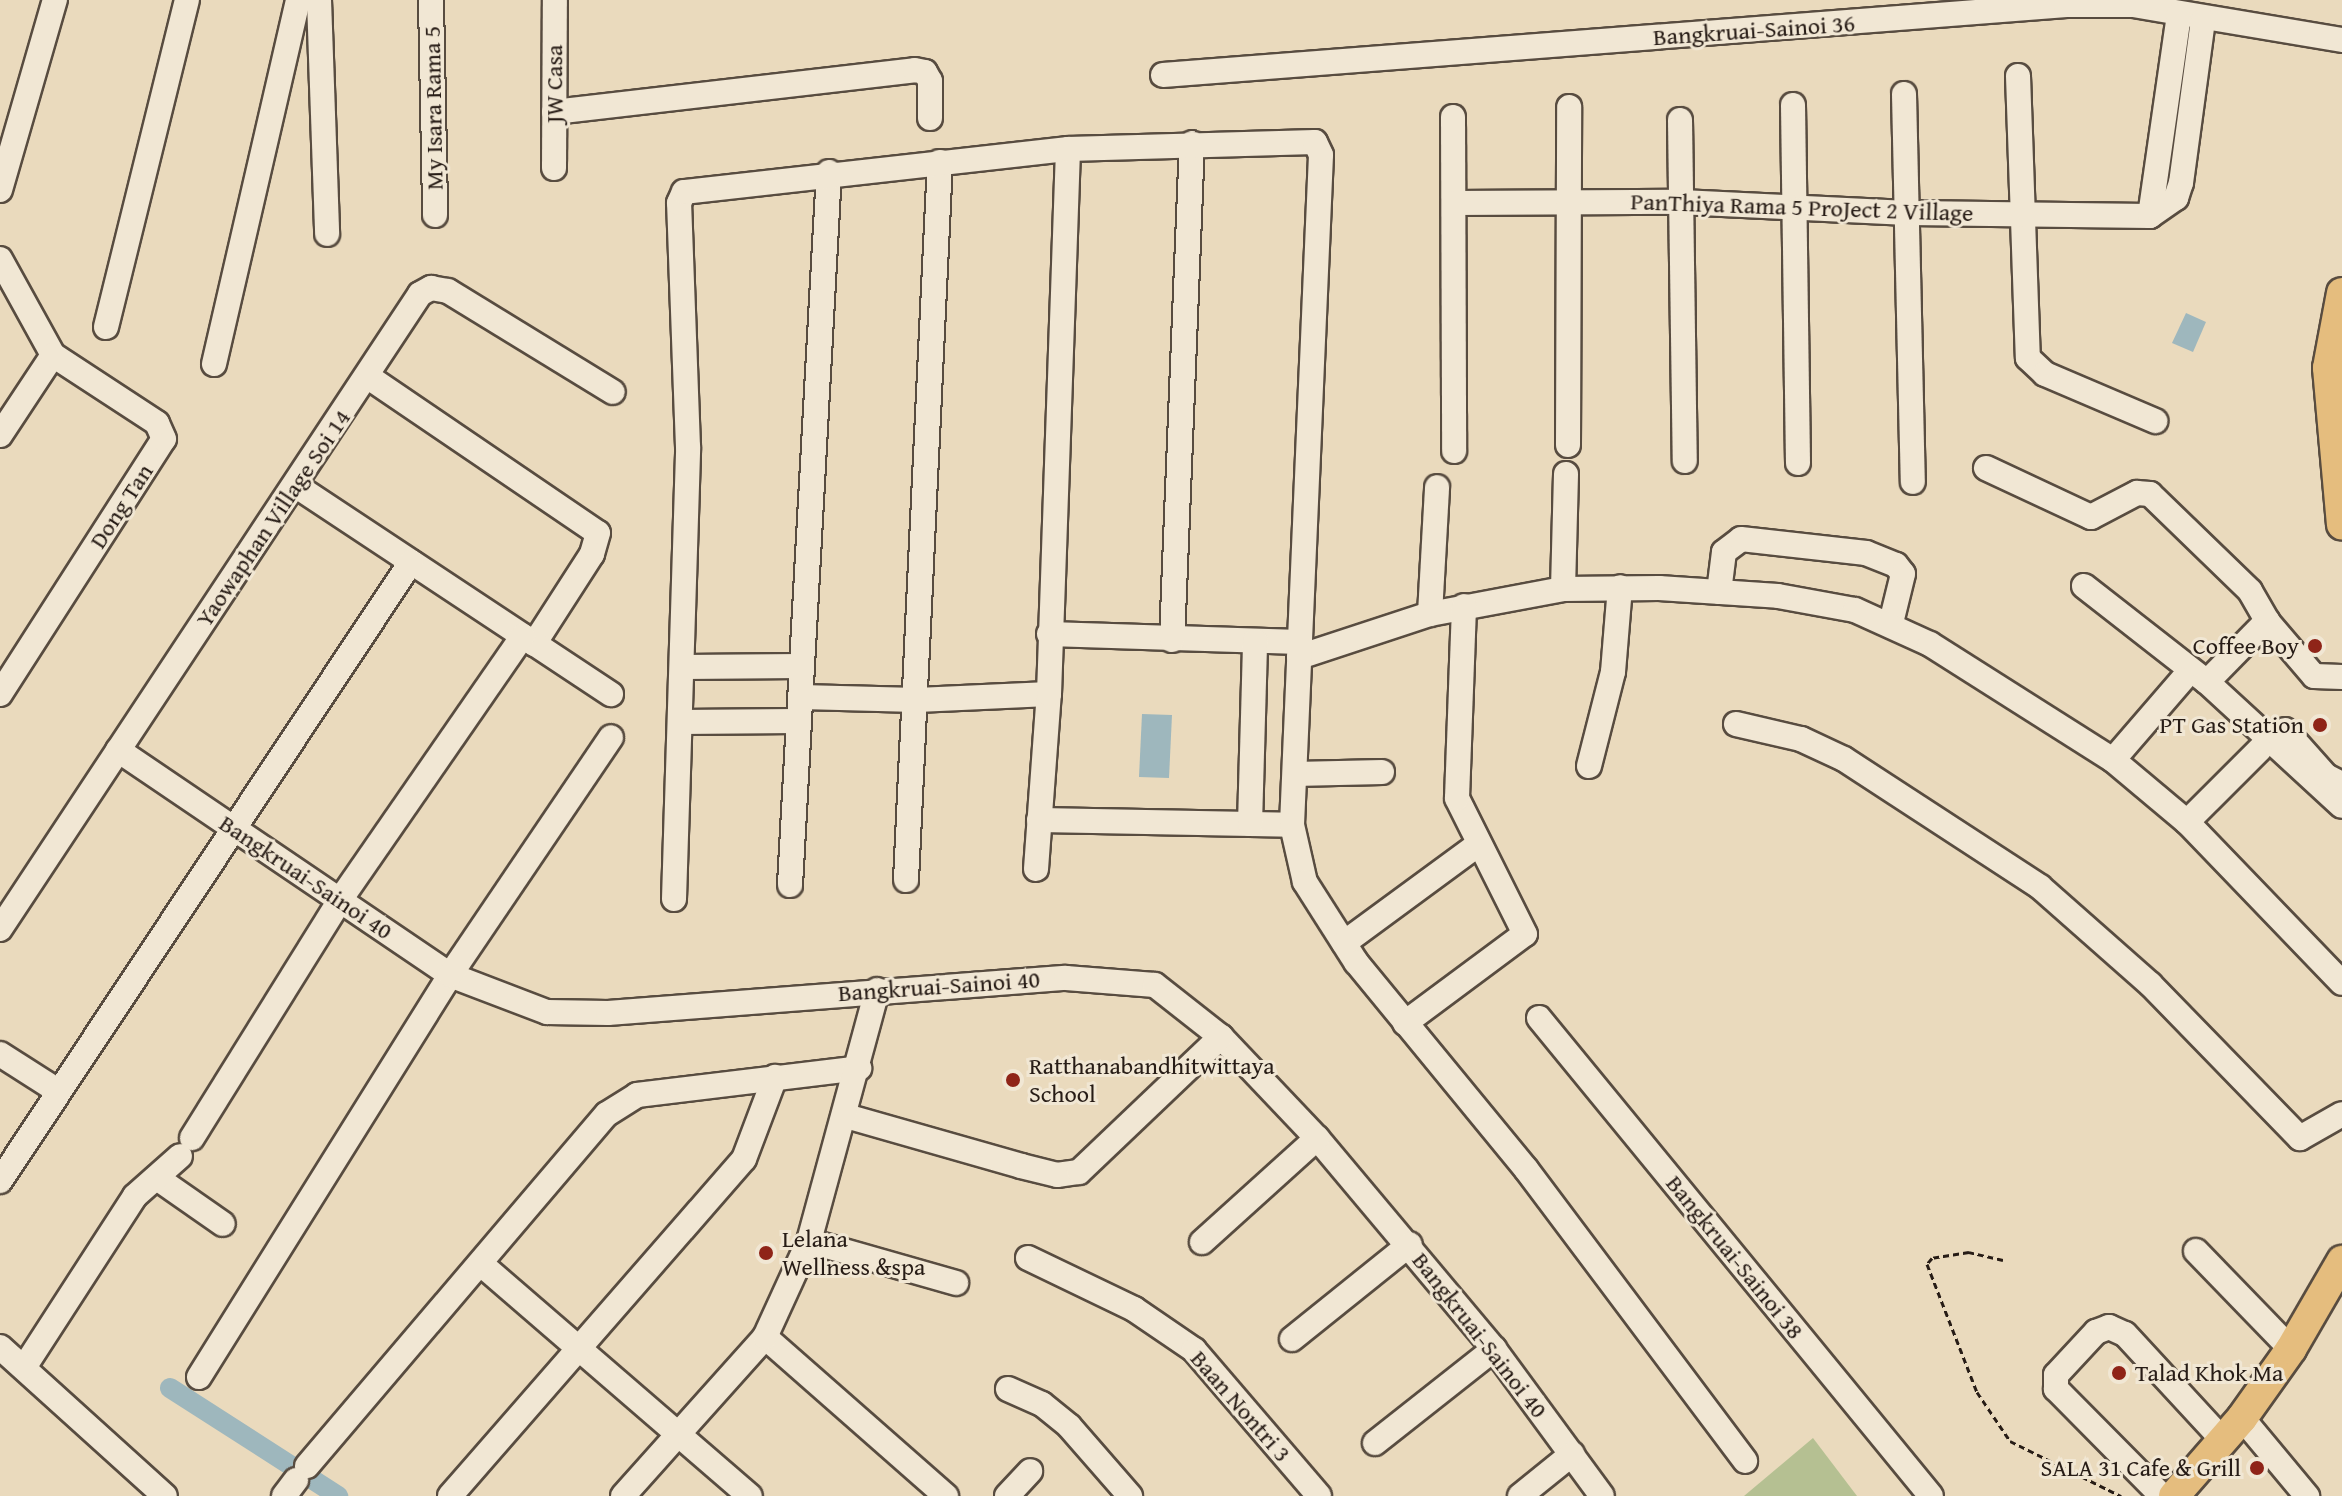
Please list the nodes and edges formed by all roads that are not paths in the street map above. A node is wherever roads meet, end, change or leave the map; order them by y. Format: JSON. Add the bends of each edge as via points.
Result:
{"nodes":[{"id":1,"x":55,"y":0,"type":"edge"},
{"id":2,"x":187,"y":0,"type":"edge"},
{"id":3,"x":298,"y":0,"type":"edge"},
{"id":4,"x":319,"y":0,"type":"edge"},
{"id":5,"x":431,"y":0,"type":"edge"},
{"id":6,"x":555,"y":0,"type":"edge"},
{"id":7,"x":1861,"y":11,"type":"edge"},
{"id":8,"x":2179,"y":14,"type":"junction"},
{"id":9,"x":2203,"y":20,"type":"junction"},
{"id":10,"x":2342,"y":40,"type":"edge"},
{"id":11,"x":1163,"y":75,"type":"dead end"},
{"id":12,"x":2018,"y":76,"type":"dead end"},
{"id":13,"x":1904,"y":94,"type":"dead end"},
{"id":14,"x":1793,"y":105,"type":"dead end"},
{"id":15,"x":1569,"y":107,"type":"dead end"},
{"id":16,"x":554,"y":112,"type":"junction"},
{"id":17,"x":1453,"y":117,"type":"dead end"},
{"id":18,"x":930,"y":118,"type":"dead end"},
{"id":19,"x":1680,"y":120,"type":"dead end"},
{"id":20,"x":1192,"y":143,"type":"junction"},
{"id":21,"x":1068,"y":149,"type":"junction"},
{"id":22,"x":940,"y":162,"type":"junction"},
{"id":23,"x":554,"y":168,"type":"dead end"},
{"id":24,"x":829,"y":172,"type":"junction"},
{"id":25,"x":0,"y":190,"type":"edge"},
{"id":26,"x":1570,"y":202,"type":"junction"},
{"id":27,"x":1681,"y":202,"type":"junction"},
{"id":28,"x":1454,"y":203,"type":"junction"},
{"id":29,"x":1795,"y":205,"type":"junction"},
{"id":30,"x":1908,"y":213,"type":"junction"},
{"id":31,"x":2023,"y":213,"type":"junction"},
{"id":32,"x":435,"y":215,"type":"dead end"},
{"id":33,"x":2150,"y":216,"type":"junction"},
{"id":34,"x":327,"y":234,"type":"dead end"},
{"id":35,"x":0,"y":259,"type":"edge"},
{"id":36,"x":2341,"y":303,"type":"edge"},
{"id":37,"x":106,"y":327,"type":"dead end"},
{"id":38,"x":53,"y":355,"type":"junction"},
{"id":39,"x":214,"y":364,"type":"dead end"},
{"id":40,"x":367,"y":376,"type":"junction"},
{"id":41,"x":613,"y":392,"type":"dead end"},
{"id":42,"x":2155,"y":421,"type":"dead end"},
{"id":43,"x":0,"y":435,"type":"edge"},
{"id":44,"x":1568,"y":445,"type":"dead end"},
{"id":45,"x":1454,"y":451,"type":"dead end"},
{"id":46,"x":1685,"y":461,"type":"dead end"},
{"id":47,"x":1798,"y":463,"type":"dead end"},
{"id":48,"x":1986,"y":468,"type":"dead end"},
{"id":49,"x":1566,"y":474,"type":"dead end"},
{"id":50,"x":1913,"y":482,"type":"dead end"},
{"id":51,"x":2339,"y":482,"type":"edge"},
{"id":52,"x":295,"y":485,"type":"junction"},
{"id":53,"x":1437,"y":487,"type":"dead end"},
{"id":54,"x":2342,"y":524,"type":"edge"},
{"id":55,"x":411,"y":562,"type":"junction"},
{"id":56,"x":2084,"y":586,"type":"dead end"},
{"id":57,"x":1620,"y":587,"type":"junction"},
{"id":58,"x":1563,"y":589,"type":"junction"},
{"id":59,"x":1719,"y":592,"type":"junction"},
{"id":60,"x":1464,"y":606,"type":"junction"},
{"id":61,"x":1430,"y":614,"type":"junction"},
{"id":62,"x":2267,"y":621,"type":"junction"},
{"id":63,"x":1891,"y":623,"type":"junction"},
{"id":64,"x":1049,"y":634,"type":"junction"},
{"id":65,"x":528,"y":640,"type":"junction"},
{"id":66,"x":1172,"y":640,"type":"junction"},
{"id":67,"x":1255,"y":641,"type":"junction"},
{"id":68,"x":1300,"y":650,"type":"junction"},
{"id":69,"x":800,"y":666,"type":"junction"},
{"id":70,"x":684,"y":667,"type":"junction"},
{"id":71,"x":2342,"y":677,"type":"edge"},
{"id":72,"x":2182,"y":680,"type":"dead end"},
{"id":73,"x":2207,"y":682,"type":"junction"},
{"id":74,"x":0,"y":694,"type":"edge"},
{"id":75,"x":611,"y":694,"type":"dead end"},
{"id":76,"x":1049,"y":694,"type":"junction"},
{"id":77,"x":917,"y":700,"type":"junction"},
{"id":78,"x":799,"y":709,"type":"junction"},
{"id":79,"x":680,"y":722,"type":"junction"},
{"id":80,"x":1736,"y":724,"type":"dead end"},
{"id":81,"x":2285,"y":730,"type":"dead end"},
{"id":82,"x":611,"y":737,"type":"dead end"},
{"id":83,"x":2260,"y":749,"type":"dead end"},
{"id":84,"x":118,"y":750,"type":"junction"},
{"id":85,"x":2113,"y":760,"type":"junction"},
{"id":86,"x":1589,"y":766,"type":"dead end"},
{"id":87,"x":1382,"y":772,"type":"dead end"},
{"id":88,"x":1295,"y":774,"type":"junction"},
{"id":89,"x":2342,"y":784,"type":"edge"},
{"id":90,"x":2342,"y":806,"type":"edge"},
{"id":91,"x":1039,"y":820,"type":"junction"},
{"id":92,"x":2187,"y":822,"type":"junction"},
{"id":93,"x":1250,"y":824,"type":"junction"},
{"id":94,"x":1292,"y":825,"type":"junction"},
{"id":95,"x":233,"y":828,"type":"junction"},
{"id":96,"x":1476,"y":846,"type":"junction"},
{"id":97,"x":1036,"y":869,"type":"dead end"},
{"id":98,"x":906,"y":880,"type":"dead end"},
{"id":99,"x":790,"y":885,"type":"dead end"},
{"id":100,"x":674,"y":899,"type":"dead end"},
{"id":101,"x":340,"y":900,"type":"junction"},
{"id":102,"x":0,"y":929,"type":"edge"},
{"id":103,"x":1344,"y":943,"type":"junction"},
{"id":104,"x":450,"y":975,"type":"junction"},
{"id":105,"x":2342,"y":983,"type":"edge"},
{"id":106,"x":877,"y":990,"type":"junction"},
{"id":107,"x":1539,"y":1018,"type":"dead end"},
{"id":108,"x":1405,"y":1023,"type":"junction"},
{"id":109,"x":1221,"y":1037,"type":"junction"},
{"id":110,"x":0,"y":1054,"type":"edge"},
{"id":111,"x":859,"y":1068,"type":"junction"},
{"id":112,"x":775,"y":1077,"type":"junction"},
{"id":113,"x":58,"y":1091,"type":"junction"},
{"id":114,"x":2342,"y":1114,"type":"edge"},
{"id":115,"x":846,"y":1116,"type":"junction"},
{"id":116,"x":1317,"y":1138,"type":"junction"},
{"id":117,"x":157,"y":1178,"type":"junction"},
{"id":118,"x":0,"y":1181,"type":"edge"},
{"id":119,"x":223,"y":1224,"type":"dead end"},
{"id":120,"x":809,"y":1241,"type":"junction"},
{"id":121,"x":1202,"y":1242,"type":"dead end"},
{"id":122,"x":1410,"y":1244,"type":"junction"},
{"id":123,"x":2196,"y":1251,"type":"dead end"},
{"id":124,"x":1028,"y":1258,"type":"dead end"},
{"id":125,"x":2342,"y":1261,"type":"edge"},
{"id":126,"x":481,"y":1264,"type":"junction"},
{"id":127,"x":956,"y":1283,"type":"dead end"},
{"id":128,"x":765,"y":1337,"type":"junction"},
{"id":129,"x":1292,"y":1339,"type":"dead end"},
{"id":130,"x":579,"y":1345,"type":"junction"},
{"id":131,"x":0,"y":1347,"type":"edge"},
{"id":132,"x":1494,"y":1349,"type":"junction"},
{"id":133,"x":2291,"y":1349,"type":"junction"},
{"id":134,"x":25,"y":1366,"type":"junction"},
{"id":135,"x":199,"y":1377,"type":"dead end"},
{"id":136,"x":1008,"y":1389,"type":"dead end"},
{"id":137,"x":2232,"y":1428,"type":"junction"},
{"id":138,"x":679,"y":1432,"type":"junction"},
{"id":139,"x":1375,"y":1443,"type":"dead end"},
{"id":140,"x":1572,"y":1454,"type":"junction"},
{"id":141,"x":1745,"y":1461,"type":"dead end"},
{"id":142,"x":1030,"y":1471,"type":"dead end"},
{"id":143,"x":296,"y":1481,"type":"edge"},
{"id":144,"x":165,"y":1496,"type":"edge"},
{"id":145,"x":450,"y":1496,"type":"edge"},
{"id":146,"x":623,"y":1496,"type":"edge"},
{"id":147,"x":750,"y":1496,"type":"edge"},
{"id":148,"x":946,"y":1496,"type":"edge"},
{"id":149,"x":1007,"y":1496,"type":"edge"},
{"id":150,"x":1130,"y":1496,"type":"edge"},
{"id":151,"x":1319,"y":1496,"type":"edge"},
{"id":152,"x":1520,"y":1496,"type":"edge"},
{"id":153,"x":1602,"y":1496,"type":"edge"},
{"id":154,"x":1931,"y":1496,"type":"edge"},
{"id":155,"x":2162,"y":1496,"type":"edge"},
{"id":156,"x":2174,"y":1496,"type":"edge"},
{"id":157,"x":2307,"y":1496,"type":"edge"}],
"edges":[{"from":1,"to":25,"type":"street"},
{"from":2,"to":37,"type":"street"},
{"from":3,"to":39,"type":"street"},
{"from":4,"to":34,"type":"street"},
{"from":5,"to":32,"type":"street","name":"My Isara Rama 5"},
{"from":6,"to":16,"type":"street","name":"JW Casa"},
{"from":7,"to":8,"type":"street","name":"Bangkruai-Sainoi 36","via":[[2079,4],[2133,5]]},
{"from":7,"to":11,"type":"street","name":"Bangkruai-Sainoi 36"},
{"from":8,"to":9,"type":"street","name":"Bangkruai-Sainoi 36"},
{"from":8,"to":33,"type":"street"},
{"from":9,"to":10,"type":"street","name":"Bangkruai-Sainoi 36"},
{"from":9,"to":33,"type":"street","via":[[2181,183],[2176,198]]},
{"from":12,"to":31,"type":"street"},
{"from":13,"to":30,"type":"street"},
{"from":14,"to":29,"type":"street"},
{"from":15,"to":26,"type":"street"},
{"from":16,"to":18,"type":"street","via":[[915,70],[925,72],[930,81]]},
{"from":16,"to":23,"type":"street","name":"JW Casa"},
{"from":17,"to":28,"type":"street"},
{"from":19,"to":27,"type":"street"},
{"from":20,"to":21,"type":"street"},
{"from":20,"to":66,"type":"street"},
{"from":20,"to":68,"type":"street","via":[[1307,138],[1321,155]]},
{"from":21,"to":22,"type":"street"},
{"from":21,"to":64,"type":"street"},
{"from":22,"to":24,"type":"street"},
{"from":22,"to":77,"type":"street"},
{"from":24,"to":69,"type":"street"},
{"from":24,"to":70,"type":"street","via":[[703,187],[684,192],[679,203],[688,447]]},
{"from":26,"to":27,"type":"street","name":"PanThiya Rama 5 ProJect 2 Village"},
{"from":26,"to":28,"type":"street","name":"PanThiya Rama 5 ProJect 2 Village"},
{"from":26,"to":44,"type":"street"},
{"from":27,"to":29,"type":"street","name":"PanThiya Rama 5 ProJect 2 Village"},
{"from":27,"to":46,"type":"street"},
{"from":28,"to":45,"type":"street"},
{"from":29,"to":30,"type":"street","name":"PanThiya Rama 5 ProJect 2 Village"},
{"from":29,"to":47,"type":"street"},
{"from":30,"to":31,"type":"street","name":"PanThiya Rama 5 ProJect 2 Village"},
{"from":30,"to":50,"type":"street"},
{"from":31,"to":33,"type":"street","name":"PanThiya Rama 5 ProJect 2 Village"},
{"from":31,"to":42,"type":"street","via":[[2024,348],[2033,366]]},
{"from":35,"to":38,"type":"street","name":"Dong Tan"},
{"from":36,"to":51,"type":"main road","via":[[2328,368]]},
{"from":38,"to":43,"type":"street"},
{"from":38,"to":74,"type":"street","name":"Dong Tan","via":[[157,423],[164,439]]},
{"from":40,"to":41,"type":"street","name":"Yaowaphan Village Soi 14","via":[[420,294],[431,288],[448,291]]},
{"from":40,"to":52,"type":"street","name":"Yaowaphan Village Soi 14"},
{"from":40,"to":65,"type":"street","via":[[598,533],[592,554]]},
{"from":48,"to":62,"type":"street","via":[[2091,517],[2137,493],[2150,494],[2250,591]]},
{"from":49,"to":58,"type":"street"},
{"from":51,"to":54,"type":"main road"},
{"from":52,"to":55,"type":"street"},
{"from":52,"to":84,"type":"street","name":"Yaowaphan Village Soi 14"},
{"from":53,"to":61,"type":"street"},
{"from":55,"to":65,"type":"street"},
{"from":55,"to":95,"type":"street"},
{"from":56,"to":73,"type":"street"},
{"from":57,"to":58,"type":"street"},
{"from":57,"to":59,"type":"street"},
{"from":57,"to":86,"type":"street","via":[[1613,672]]},
{"from":58,"to":60,"type":"street"},
{"from":59,"to":63,"type":"street","via":[[1817,601]]},
{"from":59,"to":63,"type":"street","via":[[1724,552],[1741,539],[1866,553],[1896,565],[1903,574]]},
{"from":60,"to":61,"type":"street"},
{"from":60,"to":96,"type":"street","via":[[1454,766],[1457,798]]},
{"from":61,"to":68,"type":"street"},
{"from":62,"to":71,"type":"street","via":[[2314,676]]},
{"from":62,"to":73,"type":"street"},
{"from":63,"to":85,"type":"street"},
{"from":64,"to":66,"type":"street"},
{"from":64,"to":76,"type":"street"},
{"from":65,"to":75,"type":"street"},
{"from":65,"to":101,"type":"street"},
{"from":66,"to":67,"type":"street"},
{"from":67,"to":68,"type":"street"},
{"from":67,"to":93,"type":"street"},
{"from":68,"to":88,"type":"street"},
{"from":69,"to":70,"type":"street"},
{"from":69,"to":78,"type":"street"},
{"from":70,"to":79,"type":"street"},
{"from":72,"to":85,"type":"street"},
{"from":73,"to":90,"type":"street"},
{"from":76,"to":77,"type":"street"},
{"from":76,"to":91,"type":"street"},
{"from":77,"to":78,"type":"street"},
{"from":77,"to":98,"type":"street"},
{"from":78,"to":79,"type":"street"},
{"from":78,"to":99,"type":"street"},
{"from":79,"to":100,"type":"street"},
{"from":80,"to":114,"type":"street","via":[[1801,739],[1844,759],[2040,887],[2150,984],[2300,1138]]},
{"from":81,"to":89,"type":"street","via":[[2326,776]]},
{"from":82,"to":104,"type":"street"},
{"from":83,"to":92,"type":"street"},
{"from":84,"to":95,"type":"street","name":"Bangkruai-Sainoi 40"},
{"from":84,"to":102,"type":"street","name":"Yaowaphan Village Soi 14"},
{"from":85,"to":92,"type":"street"},
{"from":87,"to":88,"type":"street"},
{"from":88,"to":94,"type":"street"},
{"from":91,"to":93,"type":"street"},
{"from":91,"to":97,"type":"street"},
{"from":92,"to":105,"type":"street"},
{"from":93,"to":94,"type":"street"},
{"from":94,"to":103,"type":"street","via":[[1305,882]]},
{"from":95,"to":101,"type":"street","name":"Bangkruai-Sainoi 40"},
{"from":95,"to":113,"type":"street"},
{"from":96,"to":103,"type":"street"},
{"from":96,"to":108,"type":"street","via":[[1525,934]]},
{"from":101,"to":104,"type":"street","name":"Bangkruai-Sainoi 40"},
{"from":101,"to":117,"type":"street","via":[[186,1147]]},
{"from":103,"to":108,"type":"street"},
{"from":104,"to":106,"type":"street","name":"Bangkruai-Sainoi 40","via":[[547,1012],[573,1015]]},
{"from":104,"to":135,"type":"street"},
{"from":106,"to":109,"type":"street","name":"Bangkruai-Sainoi 40","via":[[1122,979],[1155,985]]},
{"from":106,"to":111,"type":"street"},
{"from":107,"to":154,"type":"street","name":"Bangkruai-Sainoi 38"},
{"from":108,"to":141,"type":"street","via":[[1526,1169]]},
{"from":109,"to":115,"type":"street","via":[[1079,1172],[1045,1172]]},
{"from":109,"to":116,"type":"street","name":"Bangkruai-Sainoi 40"},
{"from":110,"to":113,"type":"street"},
{"from":111,"to":112,"type":"street"},
{"from":111,"to":115,"type":"street"},
{"from":112,"to":126,"type":"street","via":[[637,1095],[624,1102],[555,1172]]},
{"from":112,"to":130,"type":"street","via":[[744,1159]]},
{"from":113,"to":118,"type":"street"},
{"from":115,"to":120,"type":"street"},
{"from":116,"to":121,"type":"street"},
{"from":116,"to":122,"type":"street","name":"Bangkruai-Sainoi 40"},
{"from":117,"to":119,"type":"street"},
{"from":117,"to":134,"type":"street","via":[[126,1209]]},
{"from":120,"to":127,"type":"street"},
{"from":120,"to":128,"type":"street"},
{"from":122,"to":129,"type":"street"},
{"from":122,"to":132,"type":"street","name":"Bangkruai-Sainoi 40"},
{"from":123,"to":133,"type":"street"},
{"from":124,"to":151,"type":"street","name":"Baan Nontri 3","via":[[1134,1309],[1194,1350]]},
{"from":125,"to":133,"type":"main road"},
{"from":126,"to":130,"type":"street"},
{"from":126,"to":143,"type":"street"},
{"from":128,"to":138,"type":"street"},
{"from":128,"to":148,"type":"street"},
{"from":130,"to":138,"type":"street"},
{"from":130,"to":145,"type":"street"},
{"from":131,"to":134,"type":"street"},
{"from":132,"to":139,"type":"street"},
{"from":132,"to":140,"type":"street","name":"Bangkruai-Sainoi 40"},
{"from":133,"to":137,"type":"main road"},
{"from":134,"to":144,"type":"street"},
{"from":136,"to":150,"type":"street","via":[[1042,1404],[1069,1426]]},
{"from":137,"to":155,"type":"street","via":[[2125,1334],[2109,1327],[2096,1332],[2056,1375],[2056,1389]]},
{"from":137,"to":156,"type":"main road"},
{"from":137,"to":157,"type":"street"},
{"from":138,"to":146,"type":"street"},
{"from":138,"to":147,"type":"street"},
{"from":140,"to":152,"type":"street"},
{"from":140,"to":153,"type":"street","name":"Bangkruai-Sainoi 40"},
{"from":142,"to":149,"type":"street"}]}
